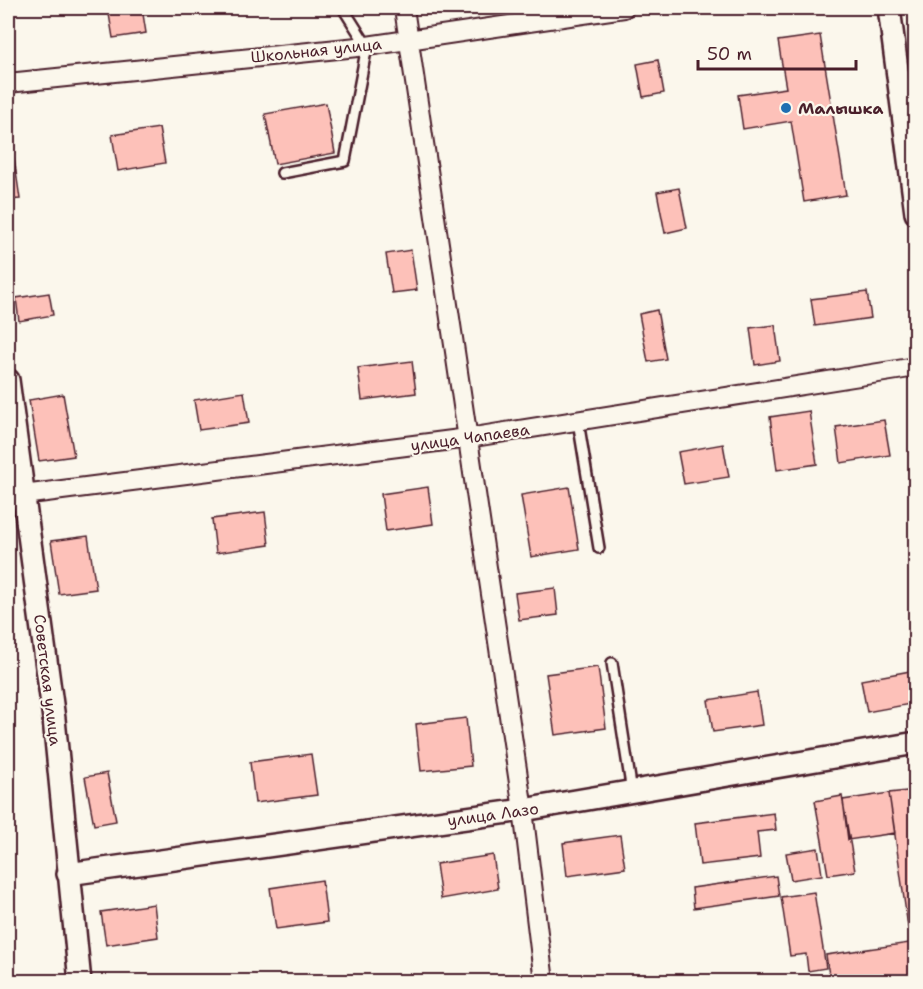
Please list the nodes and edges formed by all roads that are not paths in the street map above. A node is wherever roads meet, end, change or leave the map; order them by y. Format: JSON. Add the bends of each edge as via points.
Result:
{"nodes":[{"id":1,"x":343,"y":8,"type":"edge"},
{"id":2,"x":404,"y":8,"type":"edge"},
{"id":3,"x":624,"y":8,"type":"edge"},
{"id":4,"x":889,"y":8,"type":"edge"},
{"id":5,"x":409,"y":40,"type":"junction"},
{"id":6,"x":367,"y":46,"type":"junction"},
{"id":7,"x":8,"y":83,"type":"edge"},
{"id":8,"x":282,"y":173,"type":"dead end"},
{"id":9,"x":915,"y":213,"type":"edge"},
{"id":10,"x":915,"y":367,"type":"edge"},
{"id":11,"x":8,"y":380,"type":"edge"},
{"id":12,"x":578,"y":421,"type":"junction"},
{"id":13,"x":468,"y":438,"type":"junction"},
{"id":14,"x":23,"y":495,"type":"junction"},
{"id":15,"x":599,"y":548,"type":"dead end"},
{"id":16,"x":612,"y":663,"type":"dead end"},
{"id":17,"x":915,"y":743,"type":"edge"},
{"id":18,"x":632,"y":792,"type":"junction"},
{"id":19,"x":523,"y":810,"type":"junction"},
{"id":20,"x":68,"y":874,"type":"junction"},
{"id":21,"x":80,"y":981,"type":"edge"},
{"id":22,"x":544,"y":981,"type":"edge"}],
"edges":[{"from":1,"to":6,"type":"lane"},
{"from":2,"to":5,"type":"street"},
{"from":3,"to":5,"type":"street","name":"Школьная улица"},
{"from":4,"to":9,"type":"street"},
{"from":5,"to":6,"type":"street","name":"Школьная улица"},
{"from":5,"to":13,"type":"street"},
{"from":6,"to":7,"type":"street","name":"Школьная улица"},
{"from":6,"to":8,"type":"lane","via":[[345,161]]},
{"from":10,"to":12,"type":"street","name":"улица Чапаева"},
{"from":11,"to":14,"type":"street","name":"Советская улица"},
{"from":12,"to":13,"type":"street","name":"улица Чапаева"},
{"from":12,"to":15,"type":"lane"},
{"from":13,"to":14,"type":"street","name":"улица Чапаева"},
{"from":13,"to":19,"type":"street"},
{"from":14,"to":20,"type":"street","name":"Советская улица","via":[[54,719]]},
{"from":16,"to":18,"type":"lane"},
{"from":17,"to":18,"type":"street","name":"улица Лазо"},
{"from":18,"to":19,"type":"street","name":"улица Лазо"},
{"from":19,"to":20,"type":"street","name":"улица Лазо"},
{"from":19,"to":22,"type":"street"},
{"from":20,"to":21,"type":"street","name":"Советская улица"}]}
